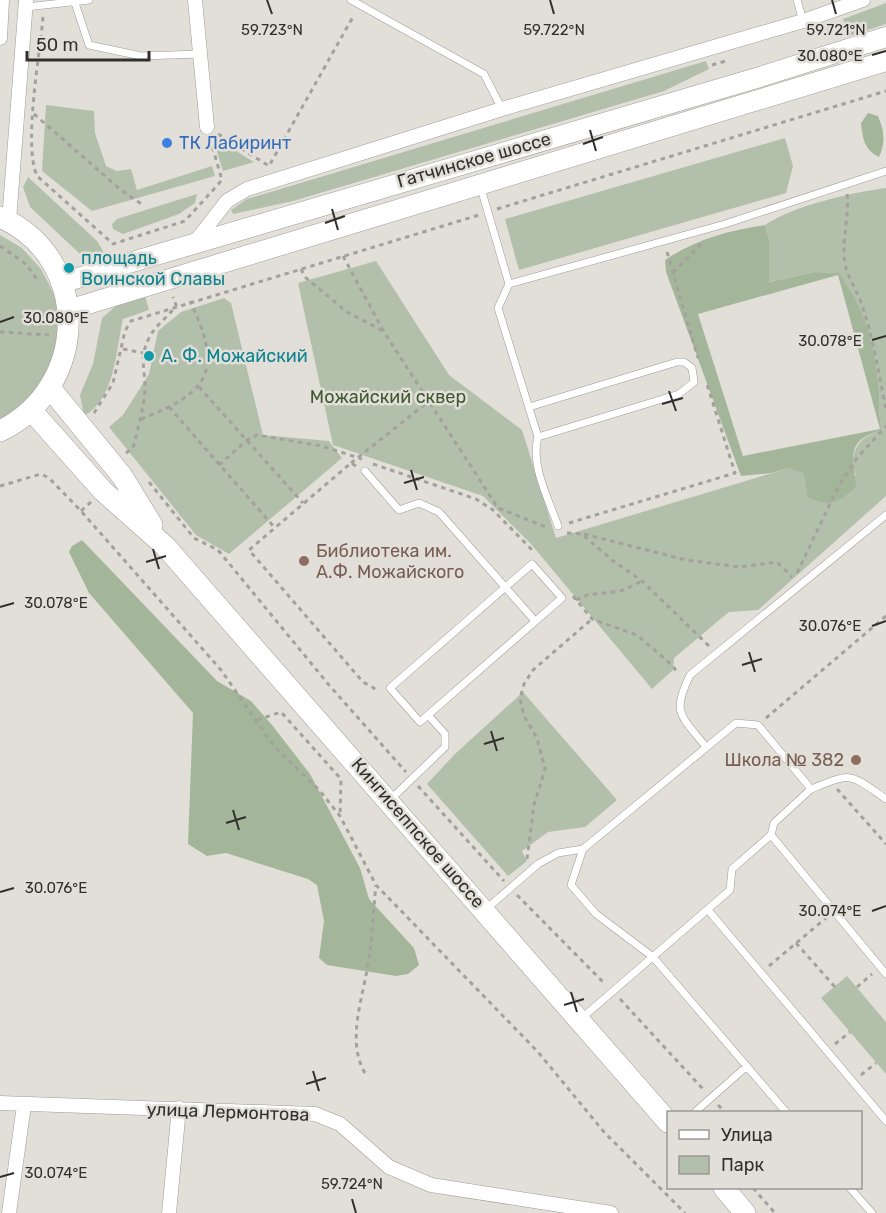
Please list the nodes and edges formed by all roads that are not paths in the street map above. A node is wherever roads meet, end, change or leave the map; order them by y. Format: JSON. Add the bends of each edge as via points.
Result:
{"nodes":[{"id":1,"x":2,"y":0,"type":"edge"},
{"id":2,"x":89,"y":0,"type":"edge"},
{"id":3,"x":195,"y":0,"type":"edge"},
{"id":4,"x":351,"y":0,"type":"edge"},
{"id":5,"x":796,"y":0,"type":"edge"},
{"id":6,"x":863,"y":0,"type":"edge"},
{"id":7,"x":74,"y":1,"type":"edge"},
{"id":8,"x":26,"y":3,"type":"edge"},
{"id":9,"x":803,"y":21,"type":"junction"},
{"id":10,"x":886,"y":37,"type":"edge"},
{"id":11,"x":0,"y":38,"type":"edge"},
{"id":12,"x":200,"y":54,"type":"junction"},
{"id":13,"x":886,"y":61,"type":"edge"},
{"id":14,"x":502,"y":109,"type":"junction"},
{"id":15,"x":207,"y":127,"type":"road end"},
{"id":16,"x":886,"y":171,"type":"edge"},
{"id":17,"x":479,"y":183,"type":"junction"},
{"id":18,"x":5,"y":219,"type":"edge"},
{"id":19,"x":195,"y":242,"type":"junction"},
{"id":20,"x":51,"y":284,"type":"junction"},
{"id":21,"x":509,"y":284,"type":"junction"},
{"id":22,"x":68,"y":310,"type":"junction"},
{"id":23,"x":50,"y":388,"type":"junction"},
{"id":24,"x":529,"y":407,"type":"junction"},
{"id":25,"x":32,"y":410,"type":"junction"},
{"id":26,"x":0,"y":431,"type":"edge"},
{"id":27,"x":538,"y":437,"type":"junction"},
{"id":28,"x":365,"y":471,"type":"road end"},
{"id":29,"x":886,"y":516,"type":"edge"},
{"id":30,"x":556,"y":529,"type":"road end"},
{"id":31,"x":165,"y":546,"type":"junction"},
{"id":32,"x":505,"y":588,"type":"junction"},
{"id":33,"x":535,"y":621,"type":"junction"},
{"id":34,"x":428,"y":715,"type":"junction"},
{"id":35,"x":706,"y":747,"type":"junction"},
{"id":36,"x":811,"y":789,"type":"junction"},
{"id":37,"x":886,"y":799,"type":"edge"},
{"id":38,"x":390,"y":801,"type":"junction"},
{"id":39,"x":771,"y":835,"type":"junction"},
{"id":40,"x":583,"y":849,"type":"junction"},
{"id":41,"x":485,"y":910,"type":"junction"},
{"id":42,"x":708,"y":910,"type":"junction"},
{"id":43,"x":653,"y":957,"type":"junction"},
{"id":44,"x":886,"y":974,"type":"edge"},
{"id":45,"x":580,"y":1020,"type":"junction"},
{"id":46,"x":746,"y":1067,"type":"junction"},
{"id":47,"x":0,"y":1103,"type":"edge"},
{"id":48,"x":24,"y":1105,"type":"junction"},
{"id":49,"x":179,"y":1108,"type":"junction"},
{"id":50,"x":697,"y":1111,"type":"edge"},
{"id":51,"x":784,"y":1111,"type":"edge"},
{"id":52,"x":667,"y":1120,"type":"edge"},
{"id":53,"x":886,"y":1121,"type":"edge"},
{"id":54,"x":725,"y":1189,"type":"edge"},
{"id":55,"x":851,"y":1189,"type":"edge"},
{"id":56,"x":9,"y":1213,"type":"edge"},
{"id":57,"x":169,"y":1213,"type":"edge"},
{"id":58,"x":611,"y":1213,"type":"edge"},
{"id":59,"x":745,"y":1213,"type":"edge"},
{"id":60,"x":872,"y":1213,"type":"edge"}],
"edges":[{"from":1,"to":11,"type":"street"},
{"from":2,"to":7,"type":"lane"},
{"from":3,"to":12,"type":"street"},
{"from":4,"to":14,"type":"lane","via":[[484,74]]},
{"from":5,"to":9,"type":"lane"},
{"from":6,"to":9,"type":"street"},
{"from":7,"to":8,"type":"lane"},
{"from":7,"to":12,"type":"lane","via":[[89,45],[141,56]]},
{"from":8,"to":18,"type":"street"},
{"from":9,"to":14,"type":"street"},
{"from":10,"to":19,"type":"main road","name":"Гатчинское шоссе"},
{"from":12,"to":15,"type":"street"},
{"from":13,"to":17,"type":"main road","name":"Гатчинское шоссе"},
{"from":14,"to":19,"type":"street","via":[[247,189],[227,201]]},
{"from":16,"to":21,"type":"lane","via":[[710,229]]},
{"from":17,"to":21,"type":"lane"},
{"from":17,"to":22,"type":"main road","name":"Гатчинское шоссе"},
{"from":18,"to":20,"type":"main road","via":[[39,246]]},
{"from":19,"to":20,"type":"main road","name":"Гатчинское шоссе"},
{"from":20,"to":22,"type":"main road"},
{"from":21,"to":24,"type":"lane","via":[[498,308]]},
{"from":22,"to":23,"type":"main road","via":[[68,338],[62,364]]},
{"from":23,"to":25,"type":"main road"},
{"from":23,"to":31,"type":"main road","name":"Кингисеппское шоссе","via":[[122,476]]},
{"from":24,"to":27,"type":"lane"},
{"from":24,"to":27,"type":"lane","via":[[677,362],[692,368],[694,382],[679,394]]},
{"from":25,"to":26,"type":"main road"},
{"from":25,"to":31,"type":"main road","name":"Кингисеппское шоссе","via":[[103,491]]},
{"from":27,"to":30,"type":"lane","via":[[538,466]]},
{"from":28,"to":32,"type":"lane","via":[[399,510],[419,503],[439,512]]},
{"from":29,"to":35,"type":"lane","via":[[690,675],[679,697],[681,714]]},
{"from":31,"to":38,"type":"main road","name":"Кингисеппское шоссе"},
{"from":32,"to":33,"type":"lane"},
{"from":32,"to":33,"type":"lane","via":[[532,564],[562,598]]},
{"from":32,"to":34,"type":"lane","via":[[390,688],[420,722]]},
{"from":33,"to":34,"type":"lane"},
{"from":34,"to":38,"type":"lane","via":[[445,734],[446,747]]},
{"from":35,"to":36,"type":"lane","via":[[736,723],[758,725]]},
{"from":35,"to":40,"type":"lane"},
{"from":36,"to":37,"type":"lane","via":[[853,777]]},
{"from":36,"to":39,"type":"lane","via":[[774,823]]},
{"from":38,"to":41,"type":"main road","name":"Кингисеппское шоссе"},
{"from":39,"to":42,"type":"lane","via":[[732,868],[730,890]]},
{"from":39,"to":44,"type":"lane"},
{"from":40,"to":41,"type":"lane","via":[[558,853]]},
{"from":40,"to":43,"type":"lane","via":[[572,885],[596,914]]},
{"from":41,"to":45,"type":"main road","name":"Кингисеппское шоссе"},
{"from":42,"to":43,"type":"lane"},
{"from":42,"to":53,"type":"lane"},
{"from":43,"to":45,"type":"lane"},
{"from":43,"to":46,"type":"lane"},
{"from":45,"to":52,"type":"main road","name":"Кингисеппское шоссе"},
{"from":46,"to":50,"type":"lane"},
{"from":46,"to":51,"type":"lane"},
{"from":47,"to":48,"type":"street","name":"улица Лермонтова"},
{"from":48,"to":49,"type":"street","name":"улица Лермонтова"},
{"from":48,"to":56,"type":"street"},
{"from":49,"to":57,"type":"street"},
{"from":49,"to":58,"type":"street","name":"улица Лермонтова","via":[[315,1114],[340,1124],[389,1167],[431,1185]]},
{"from":54,"to":59,"type":"main road"},
{"from":55,"to":60,"type":"lane"}]}
